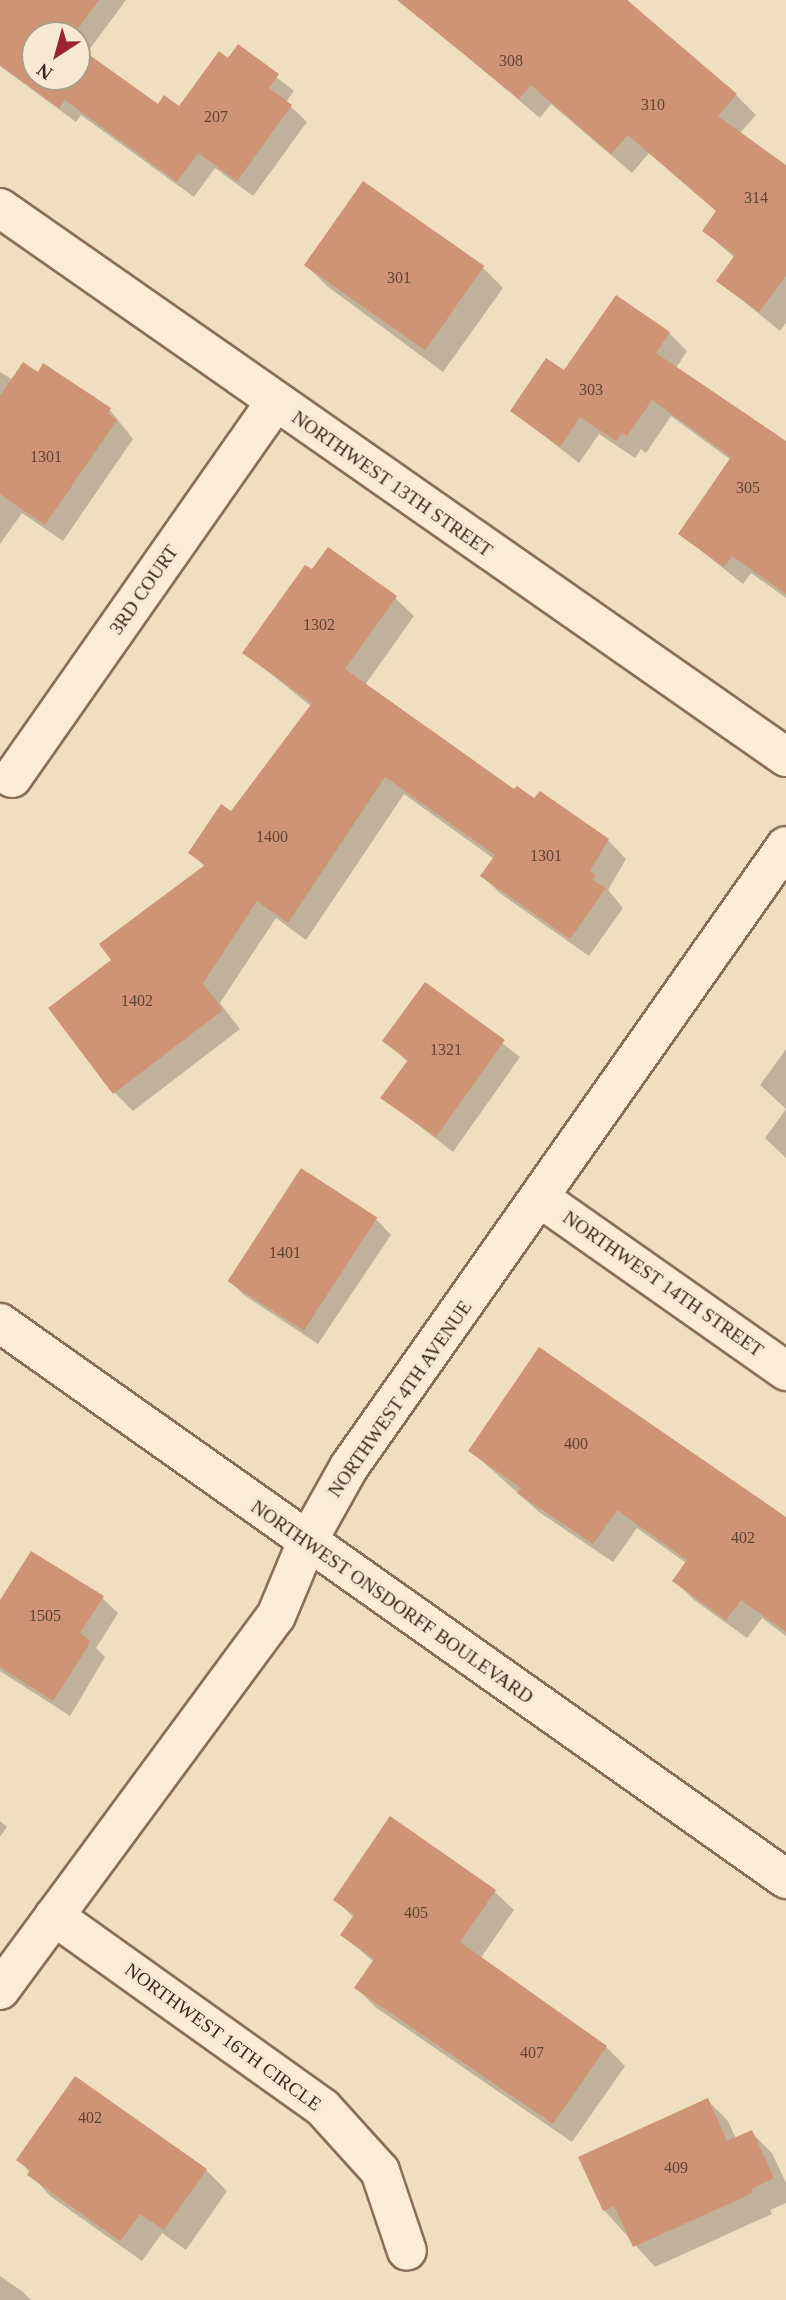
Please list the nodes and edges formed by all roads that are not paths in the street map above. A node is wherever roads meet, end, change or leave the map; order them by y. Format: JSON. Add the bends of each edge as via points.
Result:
{"nodes":[{"id":1,"x":0,"y":208,"type":"edge"},
{"id":2,"x":275,"y":403,"type":"junction"},
{"id":3,"x":786,"y":757,"type":"edge"},
{"id":4,"x":12,"y":778,"type":"dead end"},
{"id":5,"x":786,"y":846,"type":"edge"},
{"id":6,"x":541,"y":1198,"type":"junction"},
{"id":7,"x":0,"y":1323,"type":"edge"},
{"id":8,"x":786,"y":1371,"type":"edge"},
{"id":9,"x":307,"y":1542,"type":"junction"},
{"id":10,"x":786,"y":1878,"type":"edge"},
{"id":11,"x":54,"y":1916,"type":"junction"},
{"id":12,"x":0,"y":1990,"type":"edge"},
{"id":13,"x":407,"y":2251,"type":"dead end"}],
"edges":[{"from":1,"to":2,"type":"street","name":"NORTHWEST 13TH STREET"},
{"from":2,"to":3,"type":"street","name":"NORTHWEST 13TH STREET"},
{"from":2,"to":4,"type":"street","name":"3RD COURT"},
{"from":5,"to":6,"type":"street","name":"NORTHWEST 4TH AVENUE"},
{"from":6,"to":8,"type":"street","name":"NORTHWEST 14TH STREET"},
{"from":6,"to":9,"type":"street","name":"NORTHWEST 4TH AVENUE","via":[[349,1468]]},
{"from":7,"to":9,"type":"street","name":"NORTHWEST ONSDORFF BOULEVARD"},
{"from":9,"to":10,"type":"street","name":"NORTHWEST ONSDORFF BOULEVARD"},
{"from":9,"to":11,"type":"street","name":"NORTHWEST 4TH AVENUE","via":[[276,1616]]},
{"from":11,"to":12,"type":"street","name":"NORTHWEST 4TH AVENUE"},
{"from":11,"to":13,"type":"street","name":"NORTHWEST 16TH CIRCLE","via":[[323,2108],[380,2172]]}]}
